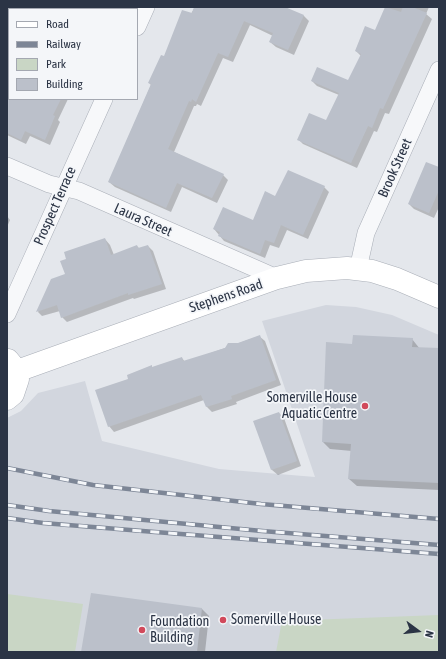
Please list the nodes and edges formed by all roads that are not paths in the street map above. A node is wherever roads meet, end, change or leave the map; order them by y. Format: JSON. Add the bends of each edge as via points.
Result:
{"nodes":[{"id":1,"x":146,"y":7,"type":"edge"},
{"id":2,"x":138,"y":25,"type":"edge"},
{"id":3,"x":439,"y":70,"type":"edge"},
{"id":4,"x":104,"y":100,"type":"edge"},
{"id":5,"x":7,"y":166,"type":"edge"},
{"id":6,"x":64,"y":188,"type":"junction"},
{"id":7,"x":358,"y":269,"type":"junction"},
{"id":8,"x":278,"y":278,"type":"junction"},
{"id":9,"x":439,"y":297,"type":"edge"},
{"id":10,"x":7,"y":314,"type":"edge"},
{"id":11,"x":12,"y":365,"type":"edge"},
{"id":12,"x":7,"y":399,"type":"edge"}],
"edges":[{"from":1,"to":2,"type":"street"},
{"from":3,"to":7,"type":"street","name":"Brook Street","via":[[366,233]]},
{"from":4,"to":6,"type":"street","name":"Prospect Terrace"},
{"from":5,"to":6,"type":"street","name":"Laura Street"},
{"from":6,"to":8,"type":"street","name":"Laura Street","via":[[79,191]]},
{"from":6,"to":10,"type":"street","name":"Prospect Terrace"},
{"from":7,"to":8,"type":"street","name":"Stephens Road","via":[[319,269]]},
{"from":7,"to":9,"type":"street","name":"Stephens Road","via":[[385,275]]},
{"from":8,"to":11,"type":"street","name":"Stephens Road"},
{"from":11,"to":12,"type":"street","via":[[18,378],[17,386]]}]}
